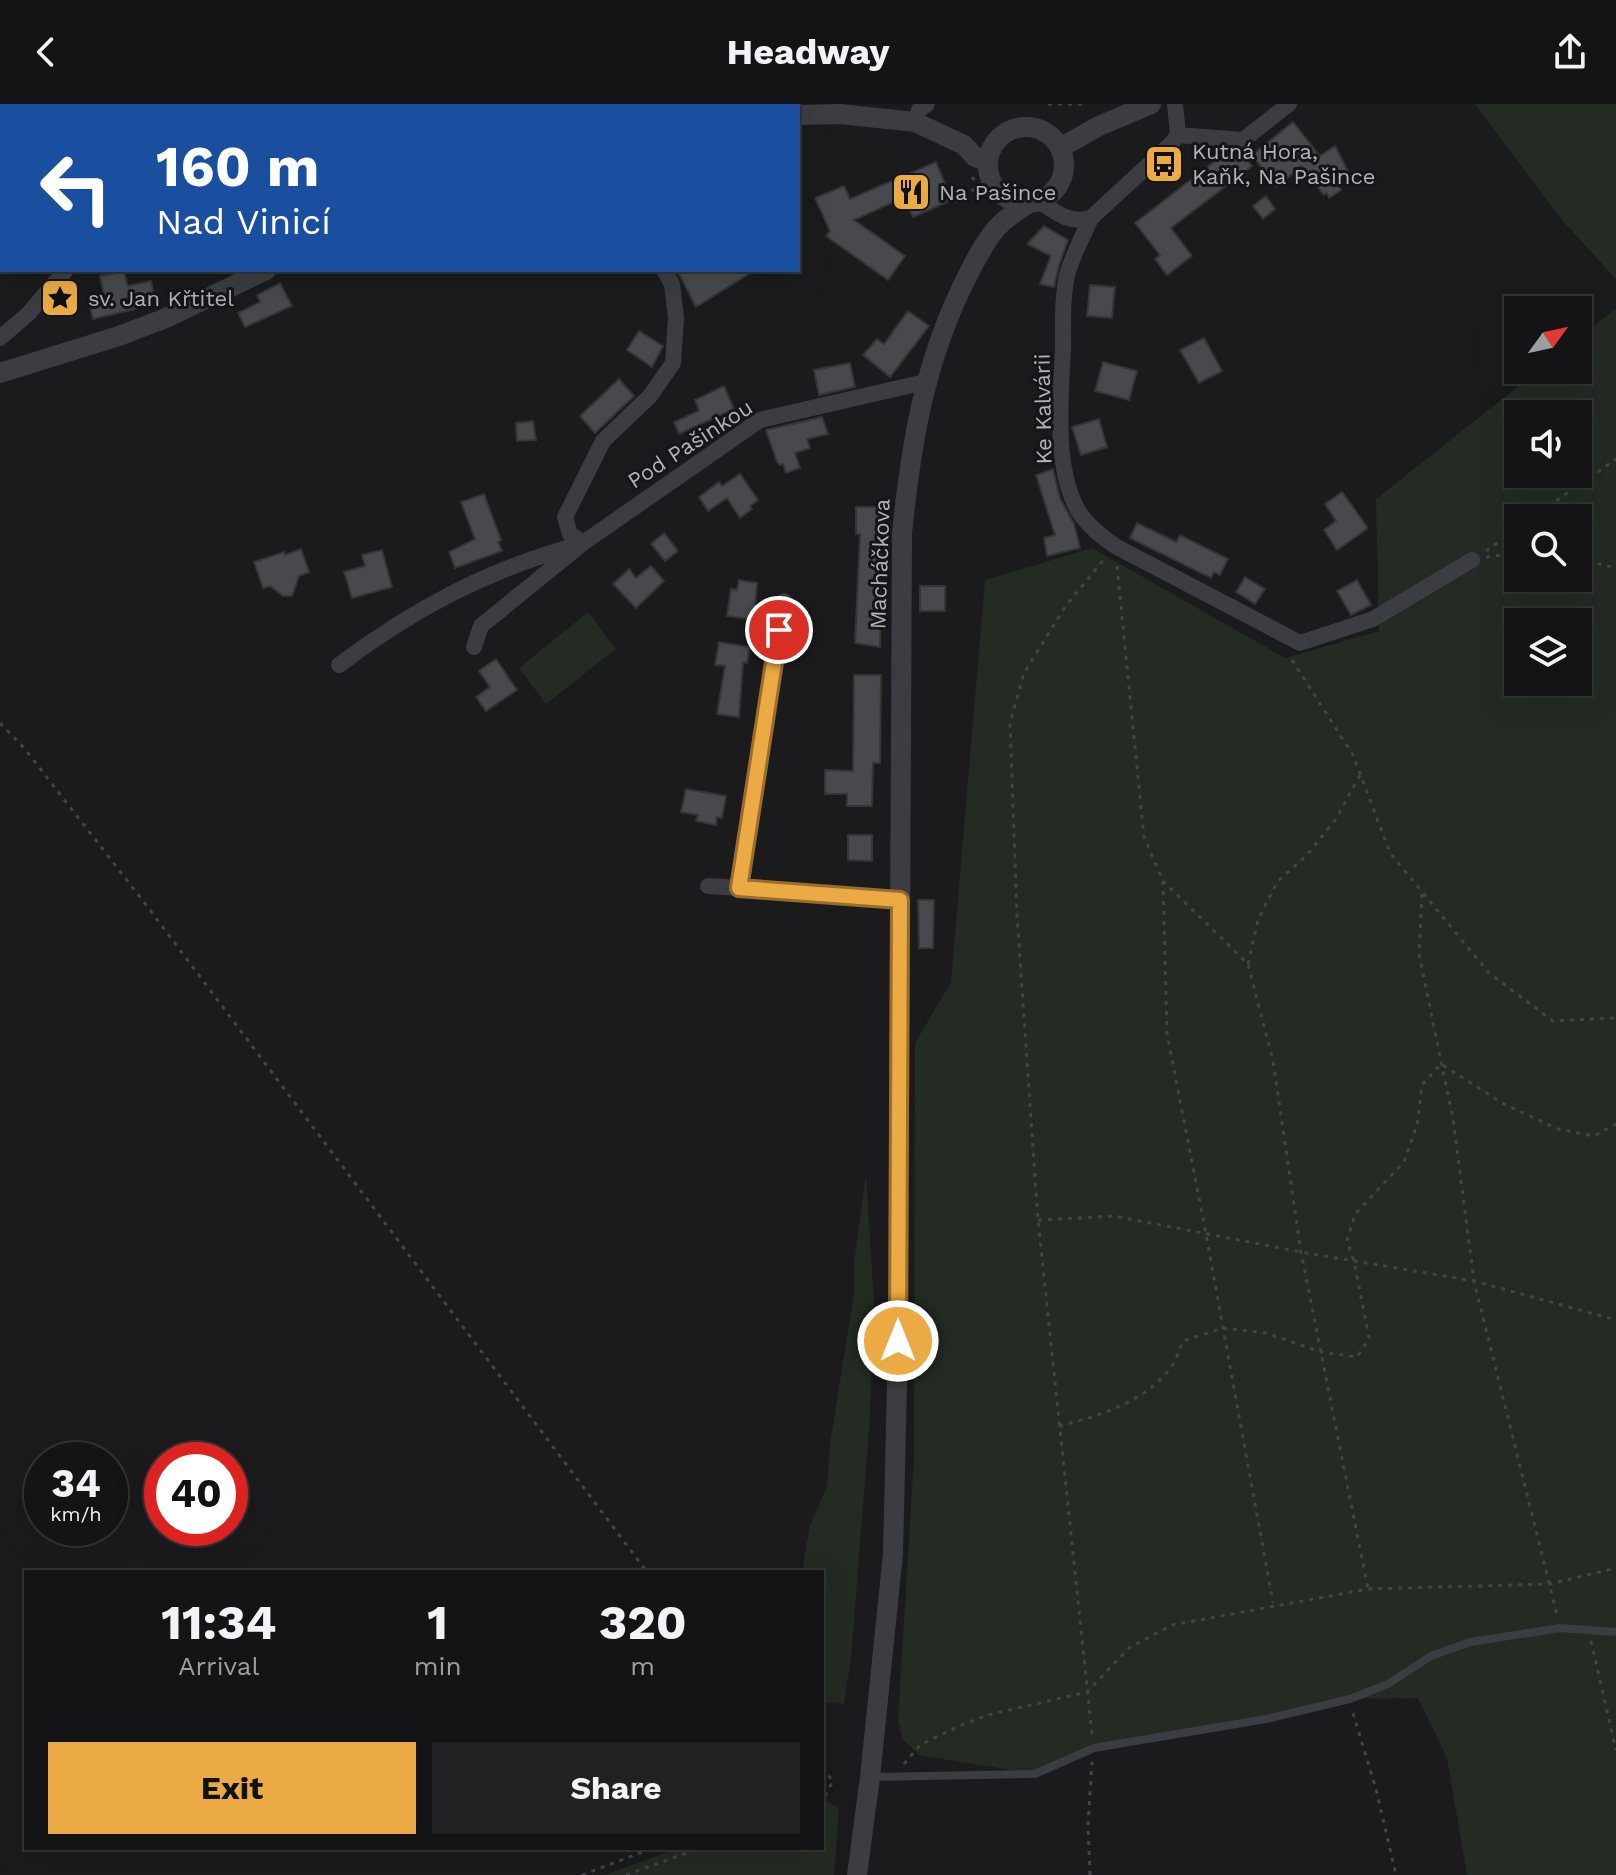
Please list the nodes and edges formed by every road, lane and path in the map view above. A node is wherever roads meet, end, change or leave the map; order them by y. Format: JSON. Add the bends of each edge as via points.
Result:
{"nodes":[{"id":1,"x":927,"y":104,"type":"edge"},
{"id":2,"x":1048,"y":104,"type":"edge"},
{"id":3,"x":1082,"y":104,"type":"edge"},
{"id":4,"x":1151,"y":104,"type":"edge"},
{"id":5,"x":1175,"y":104,"type":"edge"},
{"id":6,"x":1289,"y":104,"type":"edge"},
{"id":7,"x":800,"y":115,"type":"edge"},
{"id":8,"x":915,"y":122,"type":"junction"},
{"id":9,"x":1178,"y":135,"type":"junction"},
{"id":10,"x":997,"y":140,"type":"junction"},
{"id":11,"x":964,"y":145,"type":"junction"},
{"id":12,"x":1060,"y":148,"type":"junction"},
{"id":13,"x":988,"y":162,"type":"junction"},
{"id":14,"x":979,"y":186,"type":"dead end"},
{"id":15,"x":999,"y":193,"type":"junction"},
{"id":16,"x":955,"y":202,"type":"dead end"},
{"id":17,"x":1034,"y":202,"type":"junction"},
{"id":18,"x":1091,"y":218,"type":"junction"},
{"id":19,"x":996,"y":227,"type":"junction"},
{"id":20,"x":64,"y":272,"type":"edge"},
{"id":21,"x":262,"y":272,"type":"edge"},
{"id":22,"x":665,"y":272,"type":"edge"},
{"id":23,"x":0,"y":338,"type":"edge"},
{"id":24,"x":0,"y":373,"type":"edge"},
{"id":25,"x":925,"y":382,"type":"junction"},
{"id":26,"x":1616,"y":459,"type":"edge"},
{"id":27,"x":1552,"y":504,"type":"edge"},
{"id":28,"x":1504,"y":538,"type":"edge"},
{"id":29,"x":583,"y":543,"type":"junction"},
{"id":30,"x":1115,"y":546,"type":"junction"},
{"id":31,"x":1504,"y":553,"type":"edge"},
{"id":32,"x":1472,"y":560,"type":"junction"},
{"id":33,"x":1592,"y":562,"type":"edge"},
{"id":34,"x":1616,"y":568,"type":"edge"},
{"id":35,"x":784,"y":601,"type":"dead end"},
{"id":36,"x":1277,"y":632,"type":"junction"},
{"id":37,"x":474,"y":647,"type":"dead end"},
{"id":38,"x":339,"y":665,"type":"dead end"},
{"id":39,"x":0,"y":723,"type":"edge"},
{"id":40,"x":1360,"y":775,"type":"junction"},
{"id":41,"x":1163,"y":881,"type":"junction"},
{"id":42,"x":708,"y":886,"type":"dead end"},
{"id":43,"x":739,"y":888,"type":"junction"},
{"id":44,"x":1422,"y":894,"type":"junction"},
{"id":45,"x":900,"y":910,"type":"junction"},
{"id":46,"x":1248,"y":964,"type":"junction"},
{"id":47,"x":1616,"y":1018,"type":"edge"},
{"id":48,"x":1441,"y":1064,"type":"junction"},
{"id":49,"x":1616,"y":1124,"type":"edge"},
{"id":50,"x":1038,"y":1220,"type":"junction"},
{"id":51,"x":1206,"y":1234,"type":"junction"},
{"id":52,"x":1301,"y":1252,"type":"junction"},
{"id":53,"x":1354,"y":1261,"type":"junction"},
{"id":54,"x":1474,"y":1281,"type":"junction"},
{"id":55,"x":1616,"y":1320,"type":"edge"},
{"id":56,"x":1223,"y":1328,"type":"junction"},
{"id":57,"x":1321,"y":1352,"type":"junction"},
{"id":58,"x":1059,"y":1426,"type":"junction"},
{"id":59,"x":1616,"y":1568,"type":"edge"},
{"id":60,"x":645,"y":1570,"type":"edge"},
{"id":61,"x":1550,"y":1584,"type":"junction"},
{"id":62,"x":1368,"y":1589,"type":"junction"},
{"id":63,"x":1273,"y":1605,"type":"junction"},
{"id":64,"x":1560,"y":1628,"type":"junction"},
{"id":65,"x":1589,"y":1630,"type":"junction"},
{"id":66,"x":1616,"y":1632,"type":"edge"},
{"id":67,"x":1087,"y":1692,"type":"junction"},
{"id":68,"x":1350,"y":1699,"type":"junction"},
{"id":69,"x":1094,"y":1748,"type":"junction"},
{"id":70,"x":1616,"y":1750,"type":"edge"},
{"id":71,"x":913,"y":1753,"type":"dead end"},
{"id":72,"x":824,"y":1770,"type":"edge"},
{"id":73,"x":870,"y":1777,"type":"junction"},
{"id":74,"x":824,"y":1797,"type":"edge"},
{"id":75,"x":648,"y":1850,"type":"edge"},
{"id":76,"x":695,"y":1850,"type":"edge"},
{"id":77,"x":582,"y":1875,"type":"edge"},
{"id":78,"x":626,"y":1875,"type":"edge"},
{"id":79,"x":857,"y":1875,"type":"edge"},
{"id":80,"x":1090,"y":1875,"type":"edge"},
{"id":81,"x":1396,"y":1875,"type":"edge"}],
"edges":[{"from":1,"to":8,"type":"street"},
{"from":2,"to":3,"type":"path"},
{"from":4,"to":12,"type":"street"},
{"from":5,"to":9,"type":"street"},
{"from":6,"to":9,"type":"street","via":[[1243,140]]},
{"from":7,"to":8,"type":"street"},
{"from":8,"to":11,"type":"street"},
{"from":9,"to":18,"type":"street"},
{"from":10,"to":11,"type":"street"},
{"from":10,"to":12,"type":"street","via":[[1030,127],[1053,138]]},
{"from":10,"to":13,"type":"street"},
{"from":11,"to":13,"type":"street"},
{"from":12,"to":17,"type":"street","via":[[1061,179],[1056,189]]},
{"from":13,"to":15,"type":"street"},
{"from":14,"to":16,"type":"path"},
{"from":15,"to":17,"type":"street","via":[[1018,203]]},
{"from":15,"to":19,"type":"street"},
{"from":17,"to":18,"type":"street","via":[[1067,219]]},
{"from":17,"to":19,"type":"street"},
{"from":18,"to":30,"type":"street","name":"Ke Kalvárii","via":[[1064,293],[1062,438],[1070,491],[1080,513]]},
{"from":19,"to":25,"type":"street","name":"Macháčkova","via":[[950,313]]},
{"from":20,"to":23,"type":"street"},
{"from":21,"to":24,"type":"street","via":[[154,323]]},
{"from":22,"to":29,"type":"street","name":"Pod Pašinkou","via":[[676,318],[673,363],[650,396],[603,441],[581,482],[565,517],[570,534]]},
{"from":25,"to":29,"type":"street","name":"Pod Pašinkou","via":[[760,420]]},
{"from":25,"to":45,"type":"street","name":"Macháčkova","via":[[902,533]]},
{"from":26,"to":27,"type":"path"},
{"from":28,"to":32,"type":"path"},
{"from":29,"to":37,"type":"street","name":"Pod Pašinkou","via":[[481,626]]},
{"from":29,"to":38,"type":"street","name":"Pod Pašinkou","via":[[440,598]]},
{"from":30,"to":36,"type":"street","name":"Ke Kalvárii"},
{"from":30,"to":41,"type":"path","via":[[1144,837]]},
{"from":30,"to":50,"type":"path","via":[[1065,607],[1024,673],[1010,723]]},
{"from":31,"to":32,"type":"path"},
{"from":32,"to":36,"type":"street","name":"Ke Kalvárii","via":[[1373,619],[1300,643]]},
{"from":33,"to":34,"type":"path"},
{"from":35,"to":43,"type":"street"},
{"from":36,"to":40,"type":"path"},
{"from":39,"to":60,"type":"path","via":[[147,906]]},
{"from":40,"to":44,"type":"path","via":[[1390,853]]},
{"from":40,"to":46,"type":"path","via":[[1336,819],[1277,882],[1258,920]]},
{"from":41,"to":46,"type":"path"},
{"from":41,"to":51,"type":"path","via":[[1167,1034]]},
{"from":42,"to":43,"type":"street"},
{"from":43,"to":45,"type":"street"},
{"from":44,"to":47,"type":"path","via":[[1489,973],[1553,1021]]},
{"from":44,"to":48,"type":"path","via":[[1419,954]]},
{"from":45,"to":73,"type":"street","name":"Macháčkova","via":[[893,1554]]},
{"from":46,"to":52,"type":"path","via":[[1273,1061]]},
{"from":48,"to":49,"type":"path","via":[[1504,1104],[1558,1129],[1594,1136]]},
{"from":48,"to":53,"type":"path","via":[[1422,1085],[1417,1125],[1404,1162],[1355,1214],[1347,1241]]},
{"from":48,"to":54,"type":"path"},
{"from":50,"to":51,"type":"path","via":[[1114,1216]]},
{"from":50,"to":58,"type":"path"},
{"from":51,"to":52,"type":"path"},
{"from":51,"to":56,"type":"path"},
{"from":52,"to":53,"type":"path"},
{"from":52,"to":57,"type":"path"},
{"from":53,"to":54,"type":"path"},
{"from":53,"to":57,"type":"path","via":[[1369,1338],[1357,1357]]},
{"from":54,"to":55,"type":"path"},
{"from":54,"to":61,"type":"path"},
{"from":56,"to":57,"type":"path","via":[[1266,1333]]},
{"from":56,"to":58,"type":"path","via":[[1183,1341],[1170,1369],[1132,1401]]},
{"from":56,"to":63,"type":"path"},
{"from":57,"to":62,"type":"path"},
{"from":58,"to":67,"type":"path"},
{"from":59,"to":61,"type":"path"},
{"from":61,"to":62,"type":"path"},
{"from":61,"to":64,"type":"path"},
{"from":62,"to":63,"type":"path"},
{"from":63,"to":67,"type":"path","via":[[1172,1625],[1129,1648]]},
{"from":64,"to":65,"type":"lane"},
{"from":64,"to":68,"type":"lane","via":[[1470,1642],[1431,1656],[1388,1684]]},
{"from":65,"to":66,"type":"lane"},
{"from":65,"to":70,"type":"path"},
{"from":67,"to":69,"type":"path"},
{"from":67,"to":71,"type":"path","via":[[988,1715]]},
{"from":68,"to":69,"type":"lane"},
{"from":68,"to":81,"type":"path"},
{"from":69,"to":73,"type":"lane","via":[[1035,1774]]},
{"from":69,"to":80,"type":"path"},
{"from":72,"to":74,"type":"path","via":[[833,1781]]},
{"from":73,"to":79,"type":"street","name":"Macháčkova"},
{"from":75,"to":77,"type":"path"},
{"from":76,"to":78,"type":"path"}]}
